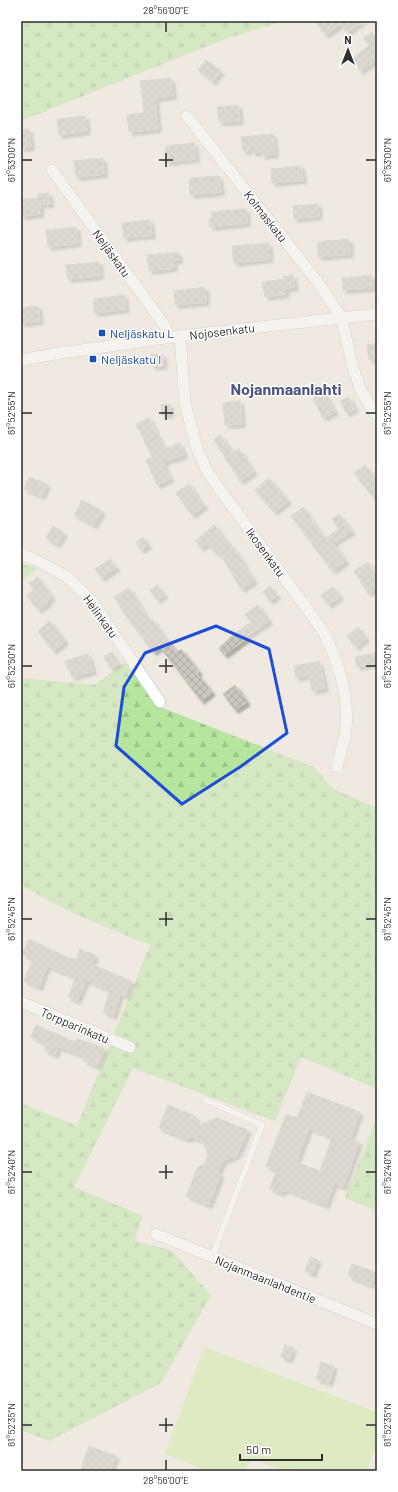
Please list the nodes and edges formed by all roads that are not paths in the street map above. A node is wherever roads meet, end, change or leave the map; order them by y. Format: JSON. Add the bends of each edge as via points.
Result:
{"nodes":[{"id":1,"x":187,"y":116,"type":"dead end"},
{"id":2,"x":52,"y":170,"type":"dead end"},
{"id":3,"x":377,"y":314,"type":"edge"},
{"id":4,"x":341,"y":317,"type":"junction"},
{"id":5,"x":180,"y":336,"type":"junction"},
{"id":6,"x":168,"y":338,"type":"junction"},
{"id":7,"x":21,"y":360,"type":"edge"},
{"id":8,"x":377,"y":416,"type":"edge"},
{"id":9,"x":21,"y":554,"type":"edge"},
{"id":10,"x":160,"y":702,"type":"dead end"},
{"id":11,"x":337,"y":767,"type":"dead end"},
{"id":12,"x":21,"y":1002,"type":"edge"},
{"id":13,"x":130,"y":1047,"type":"dead end"},
{"id":14,"x":206,"y":1100,"type":"dead end"},
{"id":15,"x":156,"y":1234,"type":"dead end"},
{"id":16,"x":212,"y":1257,"type":"junction"},
{"id":17,"x":377,"y":1324,"type":"edge"}],
"edges":[{"from":1,"to":4,"type":"street","name":"Kolmaskatu","via":[[317,281]]},
{"from":2,"to":6,"type":"street","name":"Neljäskatu","via":[[165,326]]},
{"from":3,"to":4,"type":"street","name":"Nojosenkatu"},
{"from":4,"to":5,"type":"street","name":"Nojosenkatu"},
{"from":4,"to":8,"type":"street","via":[[353,367],[362,391]]},
{"from":5,"to":6,"type":"street","name":"Nojosenkatu"},
{"from":5,"to":11,"type":"street","name":"Ikosenkatu","via":[[185,403],[197,448],[208,473],[323,631],[335,656],[347,705],[346,730]]},
{"from":6,"to":7,"type":"street","name":"Nojosenkatu"},
{"from":9,"to":10,"type":"street","name":"Helinkatu","via":[[66,576],[92,601]]},
{"from":12,"to":13,"type":"street","name":"Torpparinkatu"},
{"from":14,"to":16,"type":"lane","via":[[262,1125]]},
{"from":15,"to":16,"type":"street","name":"Nojanmaanlahdentie"},
{"from":16,"to":17,"type":"street","name":"Nojanmaanlahdentie"}]}
